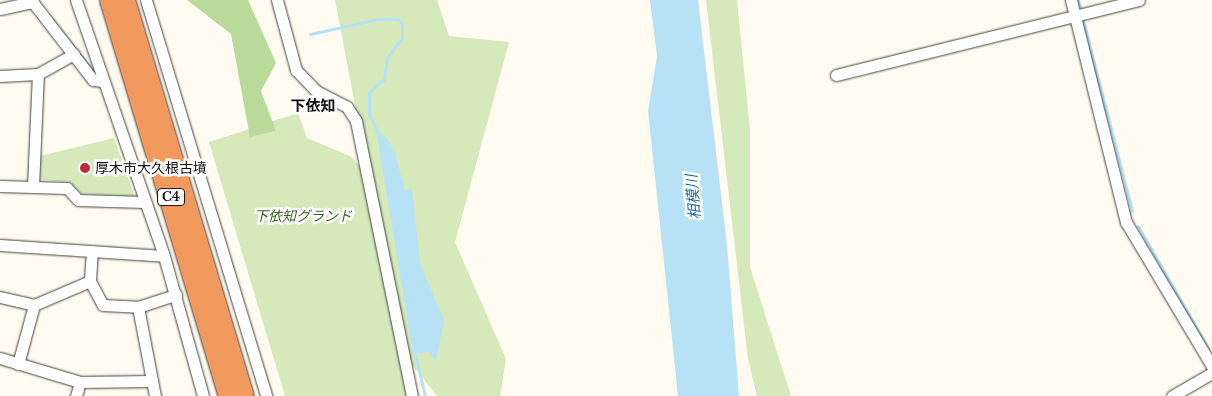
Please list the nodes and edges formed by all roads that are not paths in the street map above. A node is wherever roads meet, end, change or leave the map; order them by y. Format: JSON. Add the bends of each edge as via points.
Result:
{"nodes":[{"id":1,"x":76,"y":0,"type":"edge"},
{"id":2,"x":109,"y":0,"type":"edge"},
{"id":3,"x":126,"y":0,"type":"edge"},
{"id":4,"x":146,"y":0,"type":"edge"},
{"id":5,"x":276,"y":0,"type":"edge"},
{"id":6,"x":1071,"y":0,"type":"edge"},
{"id":7,"x":1139,"y":0,"type":"edge"},
{"id":8,"x":32,"y":1,"type":"edge"},
{"id":9,"x":0,"y":9,"type":"edge"},
{"id":10,"x":1075,"y":15,"type":"junction"},
{"id":11,"x":74,"y":54,"type":"junction"},
{"id":12,"x":38,"y":74,"type":"junction"},
{"id":13,"x":836,"y":75,"type":"dead end"},
{"id":14,"x":0,"y":76,"type":"edge"},
{"id":15,"x":102,"y":81,"type":"junction"},
{"id":16,"x":0,"y":186,"type":"edge"},
{"id":17,"x":33,"y":187,"type":"junction"},
{"id":18,"x":144,"y":202,"type":"junction"},
{"id":19,"x":0,"y":245,"type":"edge"},
{"id":20,"x":92,"y":251,"type":"junction"},
{"id":21,"x":164,"y":256,"type":"junction"},
{"id":22,"x":90,"y":281,"type":"junction"},
{"id":23,"x":176,"y":295,"type":"junction"},
{"id":24,"x":0,"y":297,"type":"edge"},
{"id":25,"x":34,"y":305,"type":"junction"},
{"id":26,"x":138,"y":307,"type":"junction"},
{"id":27,"x":0,"y":358,"type":"edge"},
{"id":28,"x":18,"y":364,"type":"junction"},
{"id":29,"x":1212,"y":366,"type":"edge"},
{"id":30,"x":1212,"y":373,"type":"edge"},
{"id":31,"x":80,"y":382,"type":"junction"},
{"id":32,"x":152,"y":382,"type":"junction"},
{"id":33,"x":76,"y":396,"type":"edge"},
{"id":34,"x":155,"y":396,"type":"edge"},
{"id":35,"x":203,"y":396,"type":"edge"},
{"id":36,"x":228,"y":396,"type":"edge"},
{"id":37,"x":245,"y":396,"type":"edge"},
{"id":38,"x":266,"y":396,"type":"edge"},
{"id":39,"x":412,"y":396,"type":"edge"},
{"id":40,"x":1172,"y":396,"type":"edge"}],
"edges":[{"from":1,"to":15,"type":"street"},
{"from":2,"to":36,"type":"highway","number":"C4"},
{"from":3,"to":37,"type":"highway","number":"C4"},
{"from":4,"to":38,"type":"street"},
{"from":5,"to":39,"type":"street","via":[[296,70],[316,91],[348,107],[356,121]]},
{"from":6,"to":10,"type":"street"},
{"from":7,"to":10,"type":"street"},
{"from":8,"to":9,"type":"street"},
{"from":8,"to":11,"type":"street"},
{"from":10,"to":13,"type":"street"},
{"from":10,"to":29,"type":"street","via":[[1126,222]]},
{"from":11,"to":12,"type":"street"},
{"from":11,"to":15,"type":"street","via":[[93,80]]},
{"from":12,"to":14,"type":"street"},
{"from":12,"to":17,"type":"street"},
{"from":15,"to":18,"type":"street"},
{"from":16,"to":17,"type":"street"},
{"from":17,"to":18,"type":"street","via":[[67,188],[78,200]]},
{"from":18,"to":21,"type":"street"},
{"from":19,"to":20,"type":"street"},
{"from":20,"to":21,"type":"street"},
{"from":20,"to":22,"type":"street"},
{"from":21,"to":23,"type":"street"},
{"from":22,"to":25,"type":"street"},
{"from":22,"to":26,"type":"street","via":[[103,305]]},
{"from":23,"to":26,"type":"street"},
{"from":23,"to":35,"type":"street"},
{"from":24,"to":25,"type":"street"},
{"from":25,"to":28,"type":"street"},
{"from":26,"to":32,"type":"street"},
{"from":27,"to":28,"type":"street"},
{"from":28,"to":31,"type":"street"},
{"from":30,"to":40,"type":"street"},
{"from":31,"to":32,"type":"street"},
{"from":31,"to":33,"type":"street"},
{"from":32,"to":34,"type":"street"}]}
